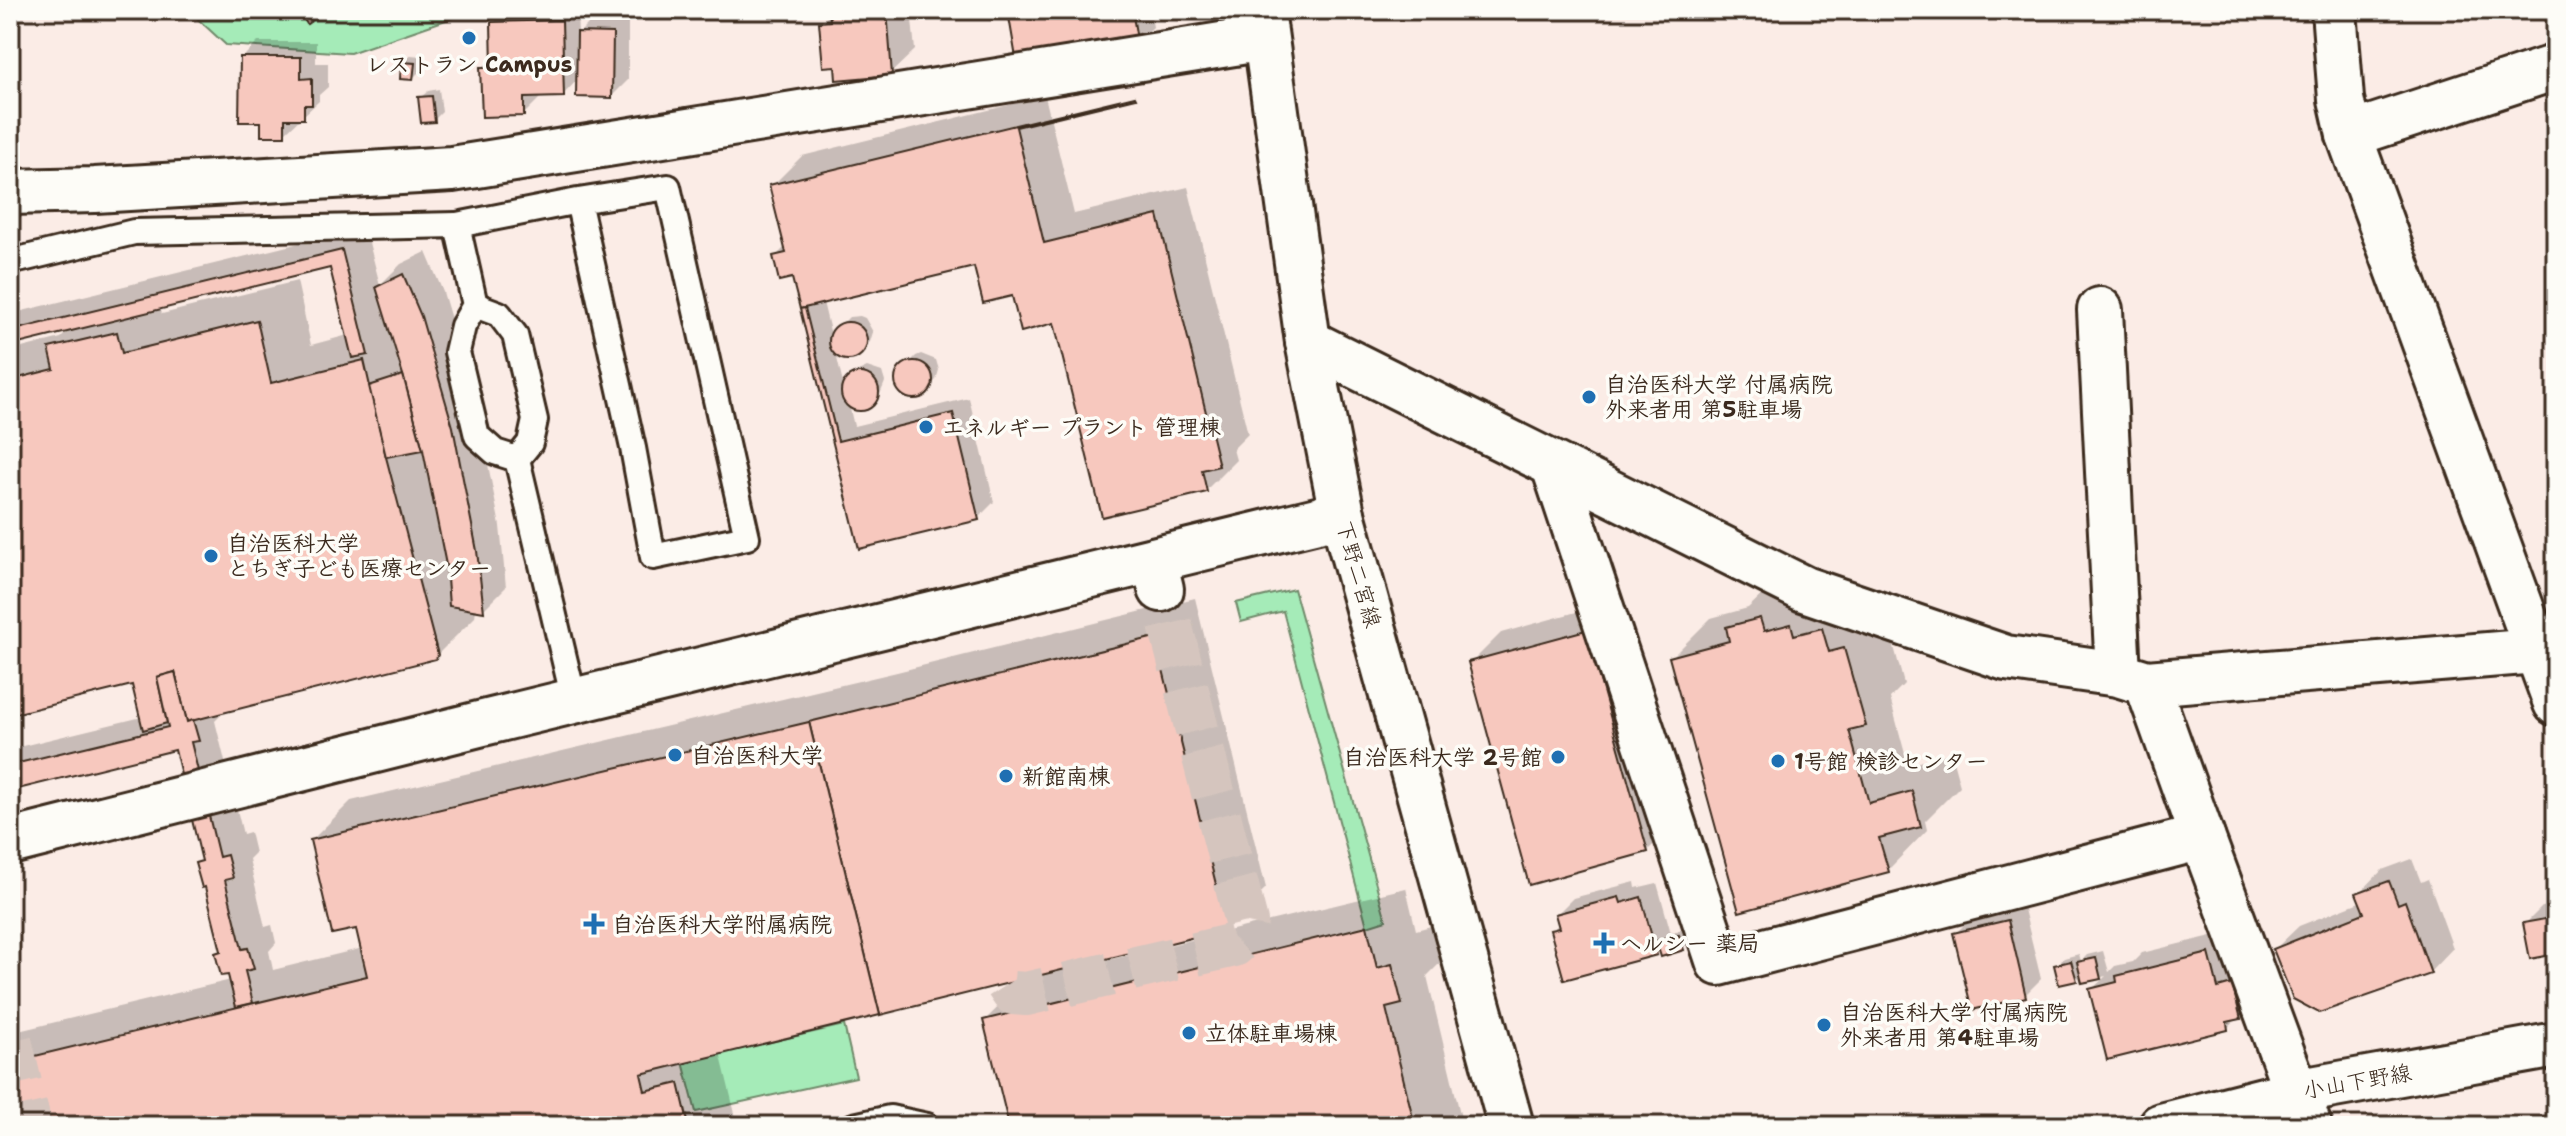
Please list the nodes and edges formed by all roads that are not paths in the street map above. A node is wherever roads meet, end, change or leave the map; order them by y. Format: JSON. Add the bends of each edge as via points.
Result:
{"nodes":[{"id":1,"x":2334,"y":10,"type":"edge"},
{"id":2,"x":1263,"y":24,"type":"edge"},
{"id":3,"x":2556,"y":67,"type":"edge"},
{"id":4,"x":2349,"y":135,"type":"junction"},
{"id":5,"x":10,"y":192,"type":"edge"},
{"id":6,"x":578,"y":201,"type":"junction"},
{"id":7,"x":457,"y":225,"type":"junction"},
{"id":8,"x":10,"y":262,"type":"edge"},
{"id":9,"x":475,"y":305,"type":"junction"},
{"id":10,"x":2100,"y":310,"type":"dead end"},
{"id":11,"x":1308,"y":342,"type":"junction"},
{"id":12,"x":517,"y":459,"type":"junction"},
{"id":13,"x":1554,"y":466,"type":"junction"},
{"id":14,"x":1342,"y":514,"type":"junction"},
{"id":15,"x":2546,"y":647,"type":"edge"},
{"id":16,"x":2133,"y":679,"type":"junction"},
{"id":17,"x":574,"y":700,"type":"junction"},
{"id":18,"x":2556,"y":703,"type":"edge"},
{"id":19,"x":2202,"y":837,"type":"junction"},
{"id":20,"x":10,"y":842,"type":"edge"},
{"id":21,"x":2556,"y":1045,"type":"edge"},
{"id":22,"x":2302,"y":1109,"type":"edge"},
{"id":23,"x":854,"y":1126,"type":"edge"},
{"id":24,"x":927,"y":1126,"type":"edge"},
{"id":25,"x":1511,"y":1126,"type":"edge"},
{"id":26,"x":2161,"y":1126,"type":"edge"}],
"edges":[{"from":1,"to":4,"type":"street"},
{"from":2,"to":5,"type":"street","via":[[452,169]]},
{"from":2,"to":11,"type":"street","name":"下野二宮線"},
{"from":3,"to":4,"type":"street"},
{"from":4,"to":15,"type":"street"},
{"from":6,"to":6,"type":"lane","via":[[653,557],[747,537],[668,187]]},
{"from":6,"to":7,"type":"lane"},
{"from":7,"to":8,"type":"lane","via":[[134,232]]},
{"from":7,"to":9,"type":"lane"},
{"from":9,"to":12,"type":"lane","via":[[499,314],[515,335],[535,420],[530,443]]},
{"from":9,"to":12,"type":"lane","via":[[457,352],[477,436],[495,452]]},
{"from":10,"to":16,"type":"street"},
{"from":11,"to":13,"type":"street"},
{"from":11,"to":14,"type":"street","name":"下野二宮線"},
{"from":12,"to":17,"type":"lane"},
{"from":13,"to":16,"type":"street","via":[[1804,589],[2006,658]]},
{"from":13,"to":19,"type":"street","via":[[1719,963]]},
{"from":14,"to":17,"type":"street","via":[[1157,574]]},
{"from":14,"to":25,"type":"street","name":"下野二宮線"},
{"from":15,"to":16,"type":"street"},
{"from":15,"to":18,"type":"street"},
{"from":16,"to":19,"type":"street"},
{"from":17,"to":20,"type":"street"},
{"from":19,"to":22,"type":"street"},
{"from":21,"to":22,"type":"street","name":"小山下野線"},
{"from":22,"to":26,"type":"street","name":"小山下野線"},
{"from":23,"to":24,"type":"lane","via":[[890,1118]]}]}
